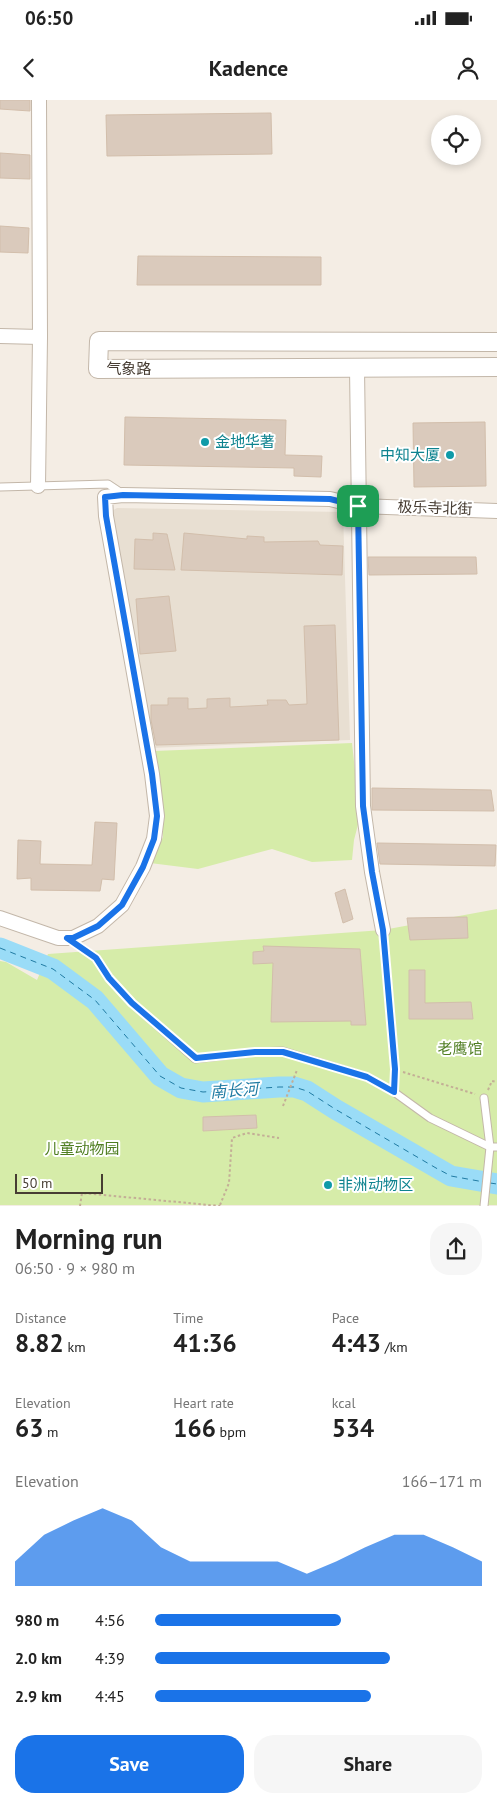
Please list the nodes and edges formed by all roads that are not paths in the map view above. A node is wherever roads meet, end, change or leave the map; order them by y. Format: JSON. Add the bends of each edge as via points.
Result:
{"nodes":[{"id":1,"x":39,"y":100,"type":"edge"},
{"id":2,"x":0,"y":336,"type":"edge"},
{"id":3,"x":40,"y":337,"type":"junction"},
{"id":4,"x":231,"y":342,"type":"junction"},
{"id":5,"x":497,"y":342,"type":"edge"},
{"id":6,"x":497,"y":367,"type":"edge"},
{"id":7,"x":230,"y":368,"type":"junction"},
{"id":8,"x":357,"y":368,"type":"junction"},
{"id":9,"x":38,"y":486,"type":"junction"},
{"id":10,"x":0,"y":487,"type":"edge"},
{"id":11,"x":123,"y":495,"type":"junction"},
{"id":12,"x":358,"y":506,"type":"junction"},
{"id":13,"x":497,"y":510,"type":"edge"},
{"id":14,"x":0,"y":918,"type":"edge"},
{"id":15,"x":383,"y":930,"type":"joint"},
{"id":16,"x":67,"y":938,"type":"junction"},
{"id":17,"x":394,"y":1092,"type":"junction"},
{"id":18,"x":484,"y":1098,"type":"road end"},
{"id":19,"x":494,"y":1147,"type":"edge"},
{"id":20,"x":484,"y":1206,"type":"edge"}],
"edges":[{"from":1,"to":3,"type":"street"},
{"from":2,"to":3,"type":"street"},
{"from":3,"to":9,"type":"street"},
{"from":4,"to":5,"type":"street","name":"气象路"},
{"from":4,"to":7,"type":"street"},
{"from":4,"to":7,"type":"street","name":"气象路","via":[[98,341],[98,369]]},
{"from":6,"to":8,"type":"street","name":"气象路"},
{"from":7,"to":8,"type":"street","name":"气象路"},
{"from":8,"to":12,"type":"street"},
{"from":9,"to":10,"type":"lane"},
{"from":9,"to":11,"type":"lane","via":[[108,484]]},
{"from":11,"to":12,"type":"street","name":"极乐寺北街","via":[[330,499]]},
{"from":11,"to":16,"type":"street","name":"极乐寺北街","via":[[105,497],[106,516],[157,816],[143,867],[122,905],[98,926]]},
{"from":12,"to":13,"type":"street","name":"极乐寺北街"},
{"from":12,"to":15,"type":"street","via":[[363,806]]},
{"from":14,"to":16,"type":"street","via":[[58,938]]},
{"from":15,"to":17,"type":"lane","via":[[395,1069]]},
{"from":16,"to":17,"type":"lane","via":[[96,958],[132,1003],[196,1058],[283,1052],[367,1077]]},
{"from":17,"to":19,"type":"lane","via":[[430,1118]]},
{"from":18,"to":19,"type":"lane"},
{"from":19,"to":20,"type":"lane"}]}
